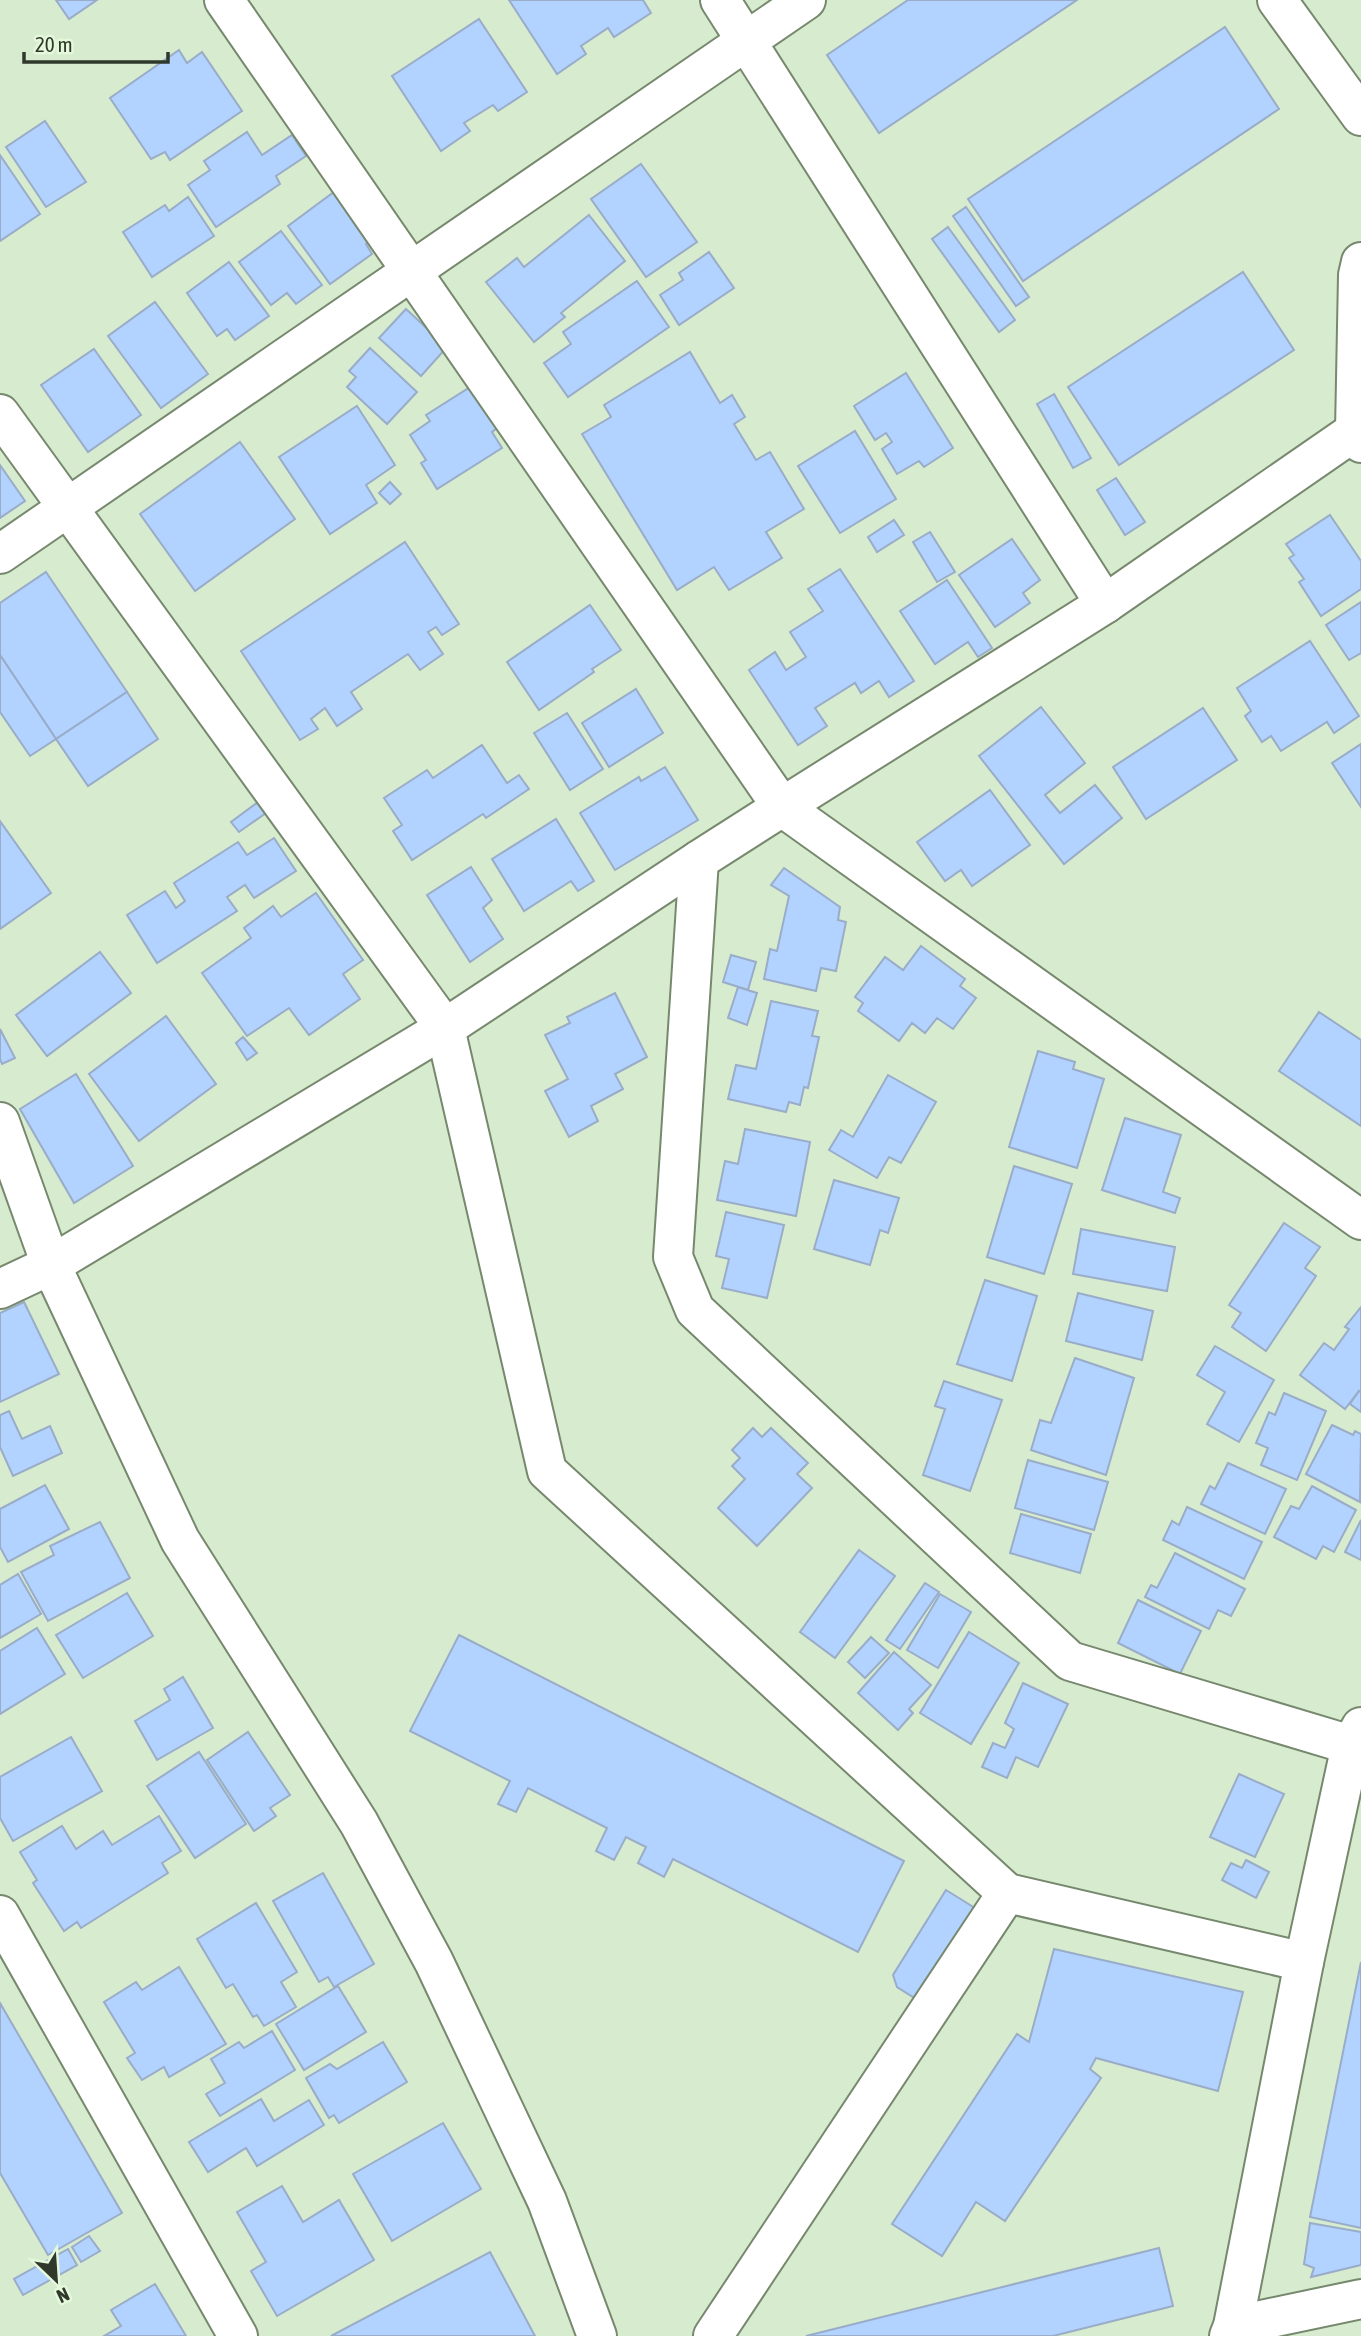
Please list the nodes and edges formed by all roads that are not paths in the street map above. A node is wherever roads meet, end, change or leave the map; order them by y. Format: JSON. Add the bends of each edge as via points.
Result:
{"nodes":[{"id":1,"x":224,"y":0,"type":"edge"},
{"id":2,"x":720,"y":0,"type":"edge"},
{"id":3,"x":806,"y":0,"type":"edge"},
{"id":4,"x":1277,"y":0,"type":"edge"},
{"id":5,"x":746,"y":41,"type":"junction"},
{"id":6,"x":1361,"y":116,"type":"edge"},
{"id":7,"x":1361,"y":262,"type":"edge"},
{"id":8,"x":412,"y":271,"type":"junction"},
{"id":9,"x":0,"y":414,"type":"edge"},
{"id":10,"x":1358,"y":437,"type":"edge"},
{"id":11,"x":68,"y":508,"type":"junction"},
{"id":12,"x":0,"y":554,"type":"edge"},
{"id":13,"x":1105,"y":604,"type":"junction"},
{"id":14,"x":782,"y":807,"type":"junction"},
{"id":15,"x":699,"y":860,"type":"junction"},
{"id":16,"x":445,"y":1028,"type":"junction"},
{"id":17,"x":0,"y":1122,"type":"edge"},
{"id":18,"x":1361,"y":1220,"type":"edge"},
{"id":19,"x":51,"y":1265,"type":"junction"},
{"id":20,"x":0,"y":1289,"type":"edge"},
{"id":21,"x":1356,"y":1736,"type":"edge"},
{"id":22,"x":1007,"y":1893,"type":"junction"},
{"id":23,"x":0,"y":1915,"type":"edge"},
{"id":24,"x":1304,"y":1962,"type":"junction"},
{"id":25,"x":1361,"y":2299,"type":"edge"},
{"id":26,"x":1231,"y":2331,"type":"edge"},
{"id":27,"x":238,"y":2336,"type":"edge"},
{"id":28,"x":597,"y":2336,"type":"edge"},
{"id":29,"x":713,"y":2336,"type":"edge"}],
"edges":[{"from":1,"to":8,"type":"street"},
{"from":2,"to":5,"type":"street"},
{"from":3,"to":5,"type":"street"},
{"from":4,"to":6,"type":"street"},
{"from":5,"to":8,"type":"street"},
{"from":5,"to":13,"type":"street"},
{"from":7,"to":10,"type":"street","via":[[1357,275]]},
{"from":8,"to":11,"type":"street"},
{"from":8,"to":14,"type":"street"},
{"from":9,"to":11,"type":"street"},
{"from":10,"to":13,"type":"street"},
{"from":11,"to":12,"type":"street"},
{"from":11,"to":16,"type":"street"},
{"from":13,"to":14,"type":"street"},
{"from":14,"to":15,"type":"street"},
{"from":14,"to":18,"type":"street"},
{"from":15,"to":16,"type":"street"},
{"from":15,"to":21,"type":"street","via":[[673,1257],[695,1310],[1070,1661]]},
{"from":16,"to":19,"type":"street"},
{"from":16,"to":22,"type":"street","via":[[547,1471]]},
{"from":17,"to":19,"type":"street"},
{"from":19,"to":20,"type":"street"},
{"from":19,"to":28,"type":"street","via":[[180,1540],[359,1824],[434,1962],[547,2200]]},
{"from":21,"to":24,"type":"street"},
{"from":22,"to":24,"type":"street"},
{"from":22,"to":29,"type":"street"},
{"from":23,"to":27,"type":"street"},
{"from":24,"to":26,"type":"street"},
{"from":25,"to":26,"type":"street"}]}
